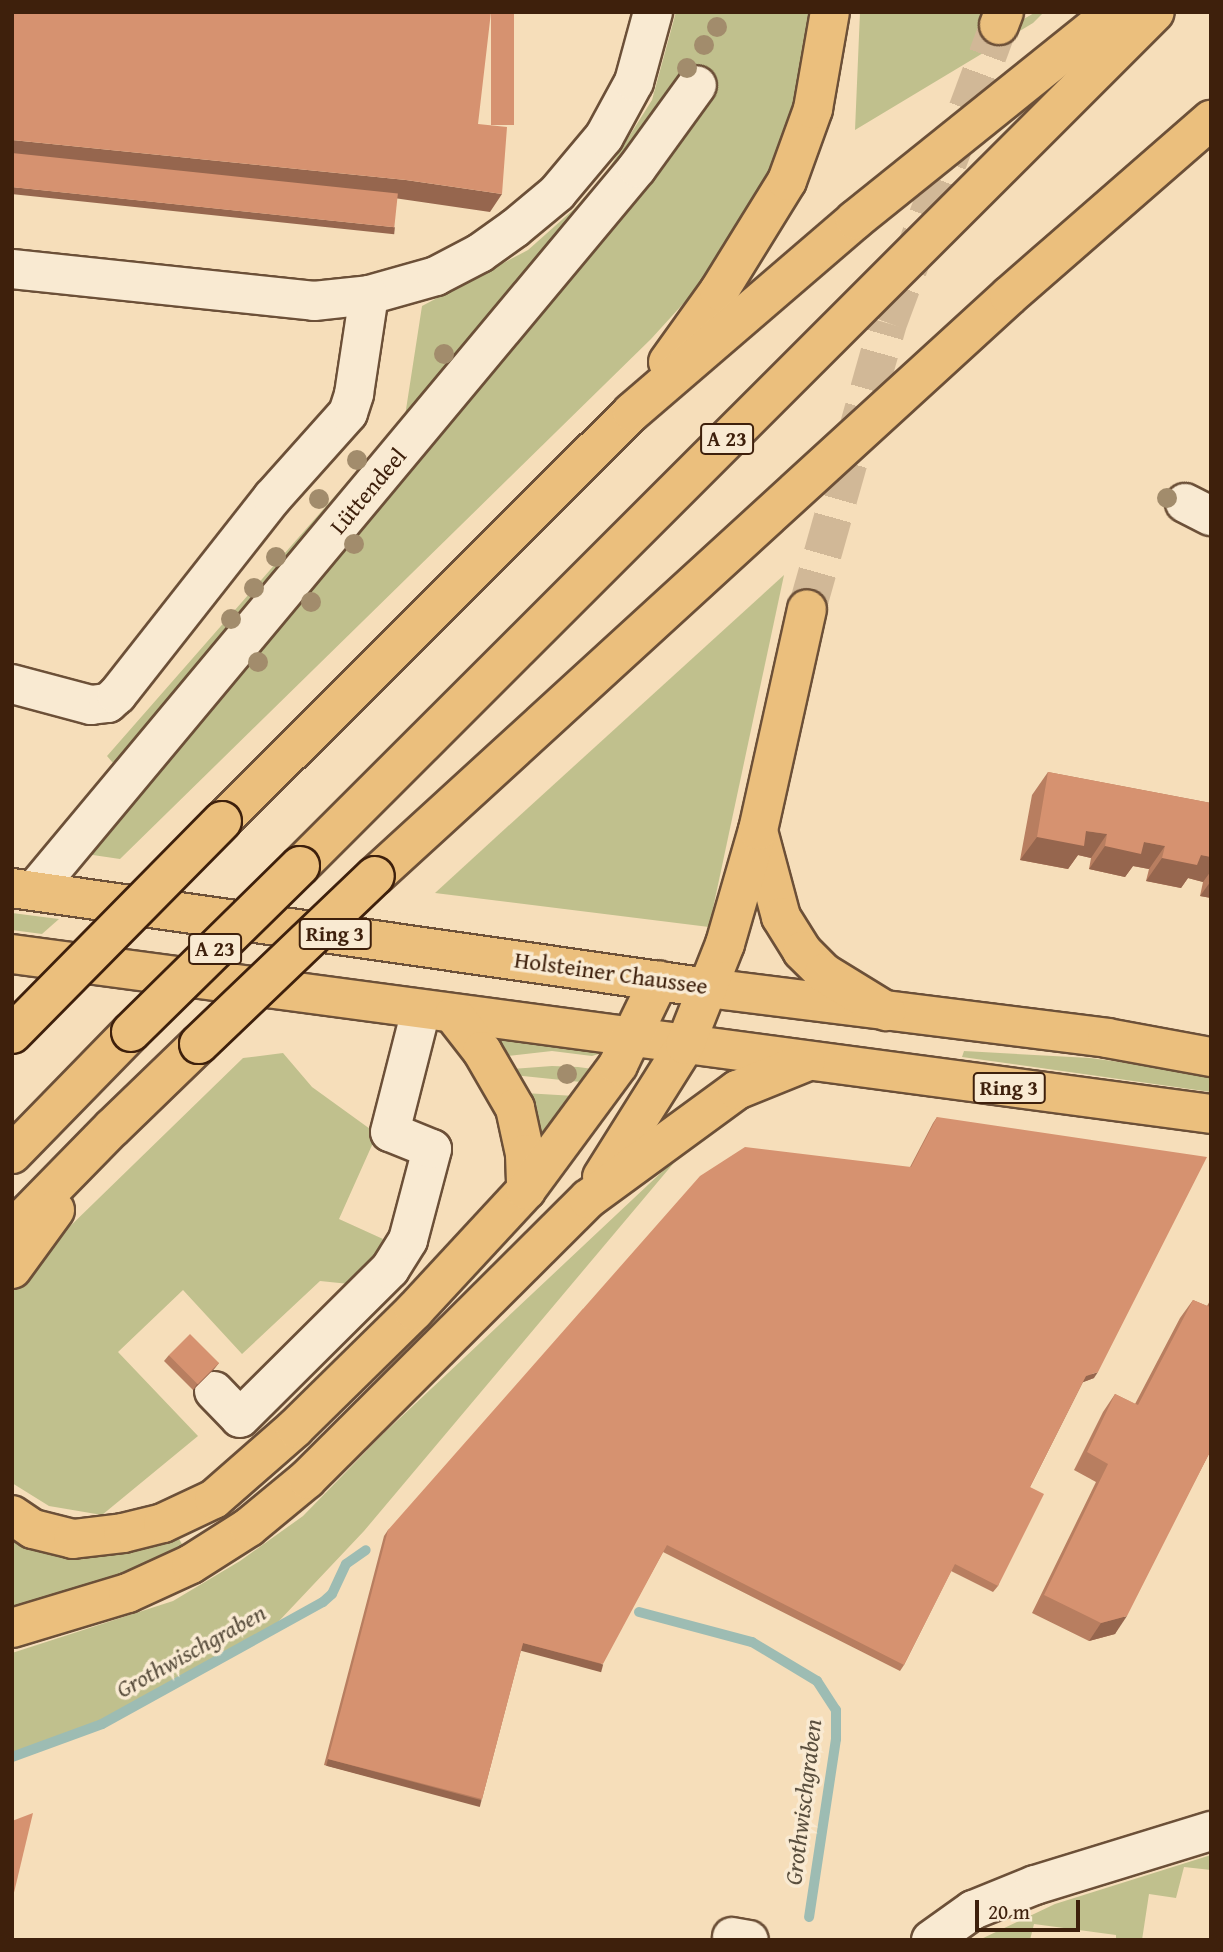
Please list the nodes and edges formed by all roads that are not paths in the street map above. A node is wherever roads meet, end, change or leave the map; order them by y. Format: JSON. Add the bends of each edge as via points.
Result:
{"nodes":[{"id":1,"x":653,"y":12,"type":"edge"},
{"id":2,"x":830,"y":12,"type":"edge"},
{"id":3,"x":1114,"y":12,"type":"edge"},
{"id":4,"x":1155,"y":12,"type":"edge"},
{"id":5,"x":697,"y":85,"type":"dead end"},
{"id":6,"x":1211,"y":120,"type":"edge"},
{"id":7,"x":12,"y":269,"type":"edge"},
{"id":8,"x":369,"y":295,"type":"junction"},
{"id":9,"x":632,"y":412,"type":"junction"},
{"id":10,"x":807,"y":610,"type":"tunnel mouth"},
{"id":11,"x":12,"y":684,"type":"edge"},
{"id":12,"x":758,"y":830,"type":"junction"},
{"id":13,"x":23,"y":890,"type":"edge"},
{"id":14,"x":12,"y":954,"type":"edge"},
{"id":15,"x":659,"y":980,"type":"junction"},
{"id":16,"x":708,"y":988,"type":"junction"},
{"id":17,"x":886,"y":1011,"type":"junction"},
{"id":18,"x":438,"y":1013,"type":"junction"},
{"id":19,"x":12,"y":1034,"type":"edge"},
{"id":20,"x":632,"y":1039,"type":"junction"},
{"id":21,"x":685,"y":1045,"type":"junction"},
{"id":22,"x":1211,"y":1057,"type":"edge"},
{"id":23,"x":806,"y":1062,"type":"junction"},
{"id":24,"x":1211,"y":1114,"type":"edge"},
{"id":25,"x":111,"y":1128,"type":"junction"},
{"id":26,"x":12,"y":1154,"type":"edge"},
{"id":27,"x":526,"y":1190,"type":"junction"},
{"id":28,"x":588,"y":1199,"type":"junction"},
{"id":29,"x":12,"y":1230,"type":"edge"},
{"id":30,"x":12,"y":1269,"type":"edge"},
{"id":31,"x":214,"y":1391,"type":"dead end"},
{"id":32,"x":12,"y":1515,"type":"edge"},
{"id":33,"x":12,"y":1628,"type":"edge"},
{"id":34,"x":1211,"y":1831,"type":"edge"},
{"id":35,"x":931,"y":1940,"type":"edge"}],
"edges":[{"from":1,"to":8,"type":"street","via":[[634,82],[604,137],[557,193],[480,253],[436,276]]},
{"from":2,"to":9,"type":"main road","via":[[813,109],[788,181],[719,291]]},
{"from":3,"to":9,"type":"main road","via":[[856,220]]},
{"from":4,"to":26,"type":"main road","number":"A 23","bridge":true},
{"from":5,"to":13,"type":"street","name":"Lüttendeel","via":[[637,168]]},
{"from":6,"to":25,"type":"main road","number":"A 23","bridge":true,"via":[[1009,296],[375,876]]},
{"from":7,"to":8,"type":"street","via":[[314,301]]},
{"from":8,"to":11,"type":"street","via":[[348,413],[272,498],[117,695],[108,703],[91,705]]},
{"from":9,"to":19,"type":"main road","bridge":true},
{"from":10,"to":12,"type":"main road"},
{"from":12,"to":16,"type":"main road"},
{"from":12,"to":17,"type":"main road","via":[[781,918],[802,951],[824,973]]},
{"from":13,"to":15,"type":"main road","name":"Holsteiner Chaussee","number":"Ring 3"},
{"from":14,"to":18,"type":"main road","number":"Ring 3"},
{"from":15,"to":16,"type":"main road","name":"Holsteiner Chaussee","number":"Ring 3"},
{"from":15,"to":20,"type":"main road"},
{"from":16,"to":17,"type":"main road","name":"Holsteiner Chaussee","number":"Ring 3"},
{"from":16,"to":21,"type":"main road"},
{"from":17,"to":22,"type":"main road","name":"Holsteiner Chaussee","number":"Ring 3","via":[[1107,1038]]},
{"from":18,"to":20,"type":"main road","number":"Ring 3"},
{"from":18,"to":27,"type":"main road","via":[[482,1051],[515,1108],[525,1154]]},
{"from":18,"to":31,"type":"street","via":[[390,1132],[432,1149],[408,1240],[390,1269],[240,1418]]},
{"from":20,"to":21,"type":"main road","number":"Ring 3"},
{"from":20,"to":27,"type":"main road","via":[[601,1091]]},
{"from":21,"to":23,"type":"main road","number":"Ring 3"},
{"from":21,"to":28,"type":"main road"},
{"from":23,"to":24,"type":"main road","number":"Ring 3"},
{"from":23,"to":28,"type":"main road","via":[[737,1090]]},
{"from":25,"to":29,"type":"main road","number":"A 23"},
{"from":25,"to":30,"type":"main road"},
{"from":27,"to":32,"type":"main road","via":[[414,1311],[295,1429],[214,1499],[163,1522],[73,1539],[33,1529]]},
{"from":28,"to":33,"type":"main road","via":[[307,1479],[248,1527],[191,1564],[128,1593]]},
{"from":34,"to":35,"type":"street","via":[[1035,1885],[973,1910]]}]}
